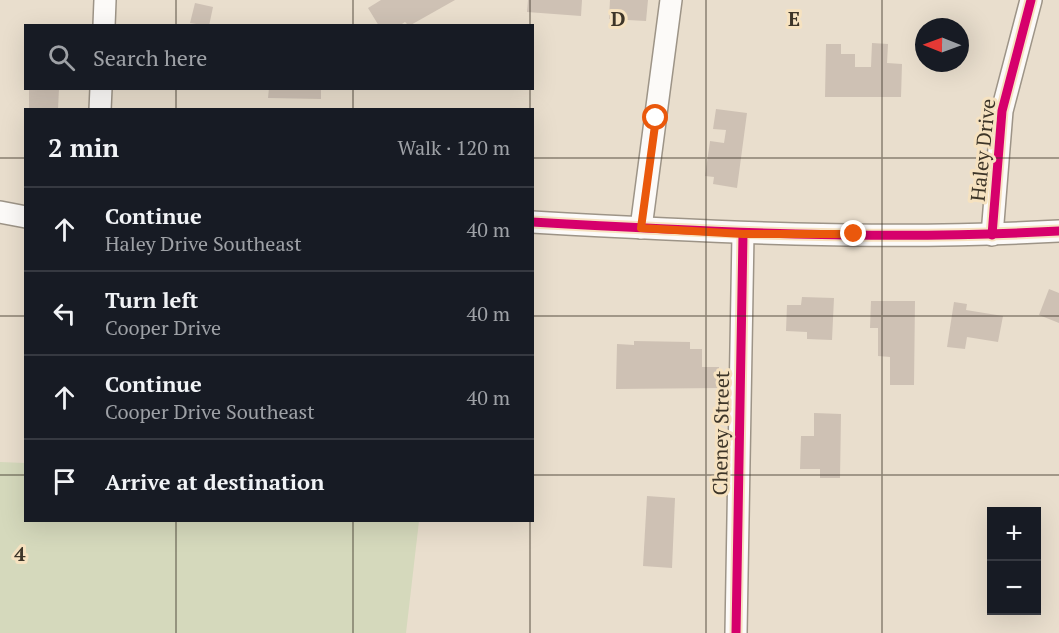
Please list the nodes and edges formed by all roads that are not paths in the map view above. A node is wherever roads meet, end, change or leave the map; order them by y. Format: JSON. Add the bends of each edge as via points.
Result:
{"nodes":[{"id":1,"x":105,"y":0,"type":"edge"},
{"id":2,"x":671,"y":0,"type":"edge"},
{"id":3,"x":1031,"y":0,"type":"edge"},
{"id":4,"x":104,"y":24,"type":"edge"},
{"id":5,"x":101,"y":90,"type":"edge"},
{"id":6,"x":100,"y":108,"type":"edge"},
{"id":7,"x":0,"y":212,"type":"edge"},
{"id":8,"x":24,"y":217,"type":"edge"},
{"id":9,"x":534,"y":222,"type":"edge"},
{"id":10,"x":641,"y":228,"type":"junction"},
{"id":11,"x":1059,"y":231,"type":"edge"},
{"id":12,"x":743,"y":234,"type":"junction"},
{"id":13,"x":992,"y":235,"type":"junction"},
{"id":14,"x":736,"y":633,"type":"edge"}],
"edges":[{"from":1,"to":4,"type":"street"},
{"from":2,"to":10,"type":"street"},
{"from":3,"to":13,"type":"street","name":"Haley Drive","via":[[1002,111]]},
{"from":5,"to":6,"type":"street"},
{"from":7,"to":8,"type":"street"},
{"from":9,"to":10,"type":"street"},
{"from":10,"to":12,"type":"street"},
{"from":11,"to":13,"type":"street"},
{"from":12,"to":13,"type":"street"},
{"from":12,"to":14,"type":"street","name":"Cheney Street"}]}
